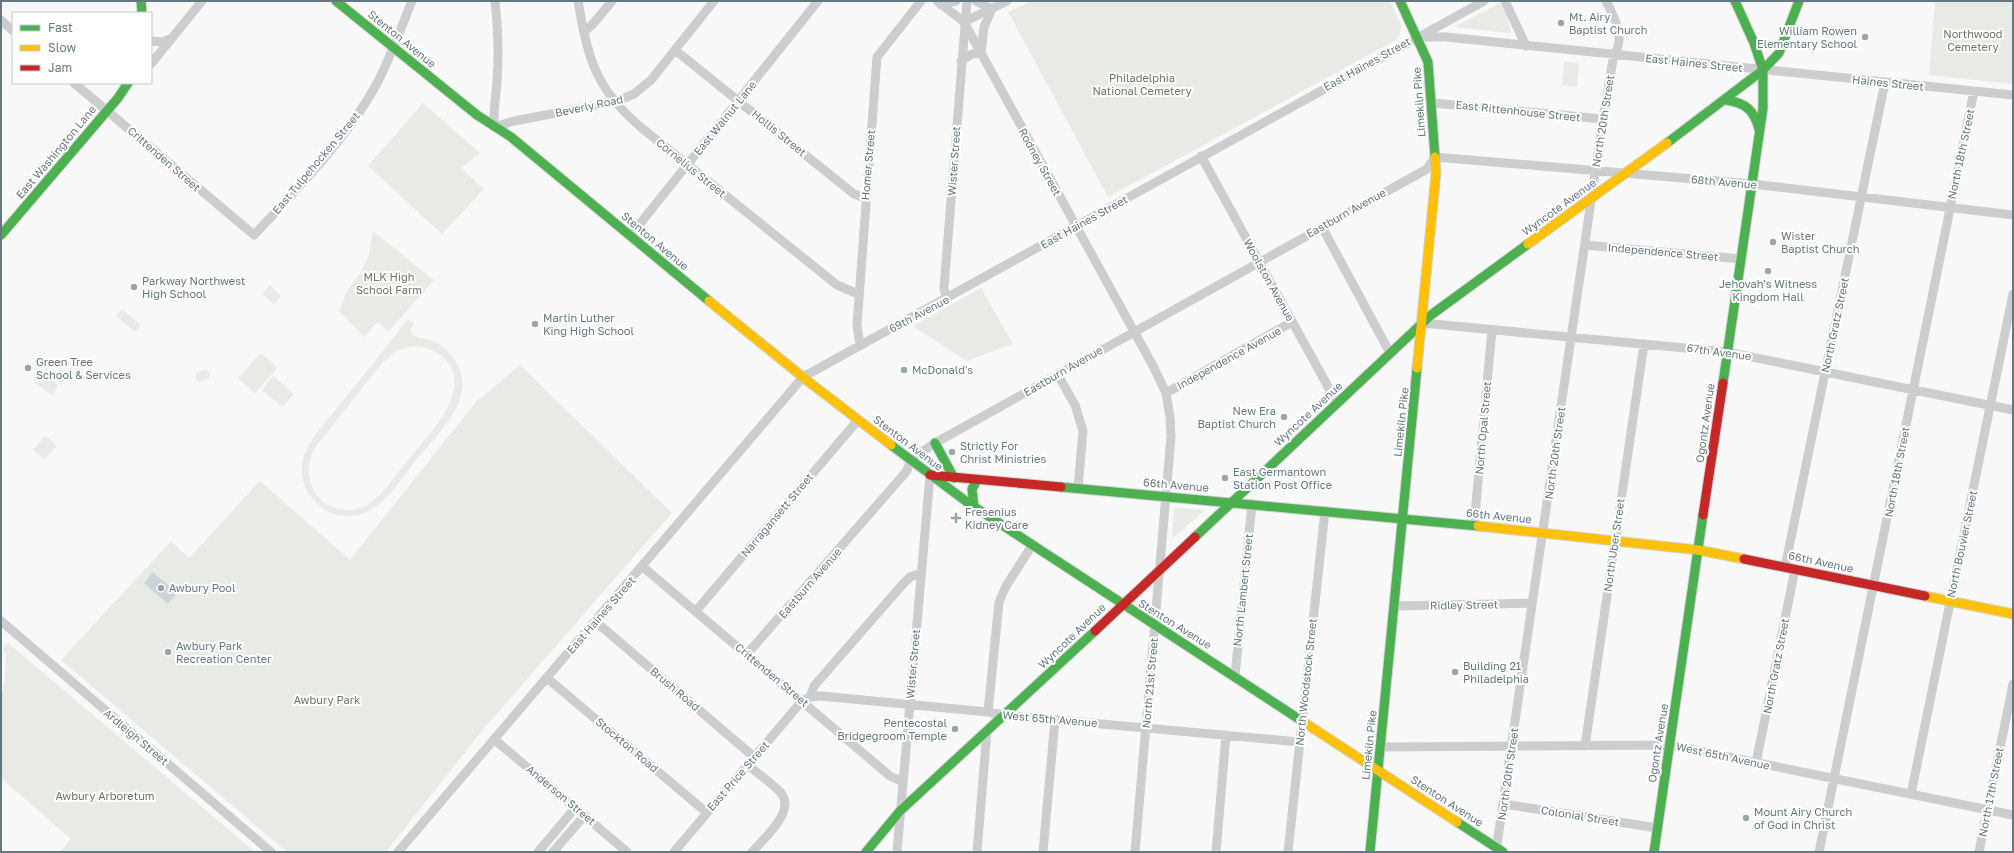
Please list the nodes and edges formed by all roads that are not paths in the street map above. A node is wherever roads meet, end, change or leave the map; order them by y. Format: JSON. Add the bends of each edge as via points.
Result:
{"nodes":[{"id":1,"x":141,"y":1,"type":"edge"},
{"id":2,"x":202,"y":1,"type":"edge"},
{"id":3,"x":336,"y":1,"type":"edge"},
{"id":4,"x":412,"y":1,"type":"edge"},
{"id":5,"x":495,"y":1,"type":"edge"},
{"id":6,"x":578,"y":1,"type":"edge"},
{"id":7,"x":612,"y":1,"type":"edge"},
{"id":8,"x":714,"y":1,"type":"edge"},
{"id":9,"x":818,"y":1,"type":"edge"},
{"id":10,"x":921,"y":1,"type":"edge"},
{"id":11,"x":956,"y":1,"type":"edge"},
{"id":12,"x":967,"y":1,"type":"edge"},
{"id":13,"x":976,"y":1,"type":"edge"},
{"id":14,"x":1007,"y":1,"type":"edge"},
{"id":15,"x":1400,"y":1,"type":"edge"},
{"id":16,"x":1484,"y":1,"type":"edge"},
{"id":17,"x":1505,"y":1,"type":"edge"},
{"id":18,"x":1606,"y":1,"type":"edge"},
{"id":19,"x":1735,"y":1,"type":"edge"},
{"id":20,"x":1798,"y":1,"type":"edge"},
{"id":21,"x":939,"y":3,"type":"edge"},
{"id":22,"x":992,"y":9,"type":"junction"},
{"id":23,"x":142,"y":12,"type":"edge"},
{"id":24,"x":1,"y":20,"type":"edge"},
{"id":25,"x":964,"y":22,"type":"junction"},
{"id":26,"x":12,"y":30,"type":"edge"},
{"id":27,"x":584,"y":32,"type":"junction"},
{"id":28,"x":1416,"y":36,"type":"junction"},
{"id":29,"x":170,"y":39,"type":"junction"},
{"id":30,"x":152,"y":41,"type":"edge"},
{"id":31,"x":1526,"y":46,"type":"junction"},
{"id":32,"x":394,"y":48,"type":"junction"},
{"id":33,"x":675,"y":50,"type":"junction"},
{"id":34,"x":981,"y":53,"type":"junction"},
{"id":35,"x":1614,"y":54,"type":"junction"},
{"id":36,"x":961,"y":61,"type":"junction"},
{"id":37,"x":152,"y":63,"type":"edge"},
{"id":38,"x":1763,"y":70,"type":"junction"},
{"id":39,"x":1885,"y":82,"type":"junction"},
{"id":40,"x":75,"y":84,"type":"edge"},
{"id":41,"x":127,"y":84,"type":"edge"},
{"id":42,"x":133,"y":84,"type":"edge"},
{"id":43,"x":123,"y":91,"type":"junction"},
{"id":44,"x":1974,"y":91,"type":"junction"},
{"id":45,"x":2013,"y":95,"type":"edge"},
{"id":46,"x":1726,"y":100,"type":"junction"},
{"id":47,"x":738,"y":101,"type":"junction"},
{"id":48,"x":614,"y":102,"type":"junction"},
{"id":49,"x":1432,"y":103,"type":"junction"},
{"id":50,"x":107,"y":110,"type":"junction"},
{"id":51,"x":1604,"y":119,"type":"junction"},
{"id":52,"x":494,"y":127,"type":"junction"},
{"id":53,"x":1760,"y":130,"type":"junction"},
{"id":54,"x":1201,"y":156,"type":"junction"},
{"id":55,"x":1434,"y":157,"type":"junction"},
{"id":56,"x":687,"y":165,"type":"junction"},
{"id":57,"x":1596,"y":171,"type":"junction"},
{"id":58,"x":1626,"y":173,"type":"junction"},
{"id":59,"x":1752,"y":184,"type":"junction"},
{"id":60,"x":865,"y":198,"type":"junction"},
{"id":61,"x":1861,"y":198,"type":"junction"},
{"id":62,"x":1592,"y":199,"type":"junction"},
{"id":63,"x":1950,"y":208,"type":"junction"},
{"id":64,"x":2013,"y":215,"type":"edge"},
{"id":65,"x":1075,"y":227,"type":"junction"},
{"id":66,"x":1322,"y":227,"type":"junction"},
{"id":67,"x":1,"y":235,"type":"edge"},
{"id":68,"x":254,"y":235,"type":"joint"},
{"id":69,"x":631,"y":235,"type":"junction"},
{"id":70,"x":1585,"y":245,"type":"junction"},
{"id":71,"x":1034,"y":250,"type":"joint"},
{"id":72,"x":1741,"y":260,"type":"junction"},
{"id":73,"x":1259,"y":262,"type":"junction"},
{"id":74,"x":858,"y":294,"type":"junction"},
{"id":75,"x":2013,"y":294,"type":"edge"},
{"id":76,"x":946,"y":299,"type":"junction"},
{"id":77,"x":1292,"y":322,"type":"junction"},
{"id":78,"x":1422,"y":323,"type":"junction"},
{"id":79,"x":1492,"y":330,"type":"junction"},
{"id":80,"x":1134,"y":331,"type":"junction"},
{"id":81,"x":1572,"y":337,"type":"junction"},
{"id":82,"x":1644,"y":344,"type":"junction"},
{"id":83,"x":860,"y":345,"type":"junction"},
{"id":84,"x":1728,"y":352,"type":"junction"},
{"id":85,"x":1390,"y":353,"type":"junction"},
{"id":86,"x":1825,"y":372,"type":"junction"},
{"id":87,"x":1058,"y":375,"type":"junction"},
{"id":88,"x":803,"y":377,"type":"junction"},
{"id":89,"x":1914,"y":390,"type":"junction"},
{"id":90,"x":1166,"y":393,"type":"junction"},
{"id":91,"x":1337,"y":403,"type":"junction"},
{"id":92,"x":1990,"y":406,"type":"junction"},
{"id":93,"x":2013,"y":410,"type":"edge"},
{"id":94,"x":858,"y":420,"type":"junction"},
{"id":95,"x":935,"y":443,"type":"junction"},
{"id":96,"x":912,"y":459,"type":"junction"},
{"id":97,"x":930,"y":475,"type":"junction"},
{"id":98,"x":954,"y":478,"type":"junction"},
{"id":99,"x":977,"y":480,"type":"junction"},
{"id":100,"x":1078,"y":488,"type":"junction"},
{"id":101,"x":1165,"y":497,"type":"junction"},
{"id":102,"x":1231,"y":502,"type":"junction"},
{"id":103,"x":1252,"y":504,"type":"junction"},
{"id":104,"x":974,"y":507,"type":"junction"},
{"id":105,"x":1325,"y":511,"type":"junction"},
{"id":106,"x":1403,"y":518,"type":"junction"},
{"id":107,"x":1474,"y":526,"type":"junction"},
{"id":108,"x":1543,"y":533,"type":"junction"},
{"id":109,"x":1615,"y":540,"type":"junction"},
{"id":110,"x":1033,"y":544,"type":"junction"},
{"id":111,"x":1698,"y":550,"type":"junction"},
{"id":112,"x":643,"y":567,"type":"junction"},
{"id":113,"x":1785,"y":567,"type":"junction"},
{"id":114,"x":1160,"y":569,"type":"junction"},
{"id":115,"x":1795,"y":569,"type":"junction"},
{"id":116,"x":921,"y":574,"type":"junction"},
{"id":117,"x":1874,"y":585,"type":"junction"},
{"id":118,"x":1950,"y":601,"type":"junction"},
{"id":119,"x":1532,"y":603,"type":"junction"},
{"id":120,"x":1122,"y":604,"type":"junction"},
{"id":121,"x":1395,"y":606,"type":"junction"},
{"id":122,"x":696,"y":611,"type":"junction"},
{"id":123,"x":2013,"y":614,"type":"edge"},
{"id":124,"x":1,"y":621,"type":"edge"},
{"id":125,"x":595,"y":621,"type":"junction"},
{"id":126,"x":1155,"y":625,"type":"junction"},
{"id":127,"x":747,"y":654,"type":"junction"},
{"id":128,"x":1235,"y":676,"type":"junction"},
{"id":129,"x":547,"y":678,"type":"junction"},
{"id":130,"x":2013,"y":684,"type":"edge"},
{"id":131,"x":806,"y":699,"type":"junction"},
{"id":132,"x":909,"y":704,"type":"junction"},
{"id":133,"x":988,"y":712,"type":"junction"},
{"id":134,"x":1003,"y":715,"type":"junction"},
{"id":135,"x":1055,"y":720,"type":"junction"},
{"id":136,"x":1302,"y":720,"type":"junction"},
{"id":137,"x":1146,"y":728,"type":"junction"},
{"id":138,"x":987,"y":731,"type":"junction"},
{"id":139,"x":1226,"y":735,"type":"junction"},
{"id":140,"x":494,"y":739,"type":"junction"},
{"id":141,"x":1299,"y":742,"type":"junction"},
{"id":142,"x":1670,"y":745,"type":"junction"},
{"id":143,"x":1585,"y":746,"type":"junction"},
{"id":144,"x":1381,"y":747,"type":"junction"},
{"id":145,"x":1511,"y":747,"type":"junction"},
{"id":146,"x":754,"y":757,"type":"junction"},
{"id":147,"x":1756,"y":763,"type":"junction"},
{"id":148,"x":748,"y":765,"type":"junction"},
{"id":149,"x":1379,"y":771,"type":"junction"},
{"id":150,"x":1834,"y":779,"type":"junction"},
{"id":151,"x":902,"y":782,"type":"junction"},
{"id":152,"x":1910,"y":794,"type":"junction"},
{"id":153,"x":1504,"y":804,"type":"junction"},
{"id":154,"x":576,"y":807,"type":"junction"},
{"id":155,"x":1987,"y":810,"type":"junction"},
{"id":156,"x":900,"y":811,"type":"junction"},
{"id":157,"x":706,"y":812,"type":"junction"},
{"id":158,"x":585,"y":815,"type":"junction"},
{"id":159,"x":2013,"y":815,"type":"edge"},
{"id":160,"x":1657,"y":828,"type":"junction"},
{"id":161,"x":1499,"y":851,"type":"edge"},
{"id":162,"x":271,"y":852,"type":"edge"},
{"id":163,"x":398,"y":852,"type":"edge"},
{"id":164,"x":538,"y":852,"type":"edge"},
{"id":165,"x":553,"y":852,"type":"edge"},
{"id":166,"x":627,"y":852,"type":"edge"},
{"id":167,"x":674,"y":852,"type":"edge"},
{"id":168,"x":752,"y":852,"type":"edge"},
{"id":169,"x":866,"y":852,"type":"edge"},
{"id":170,"x":896,"y":852,"type":"edge"},
{"id":171,"x":976,"y":852,"type":"edge"},
{"id":172,"x":1043,"y":852,"type":"edge"},
{"id":173,"x":1135,"y":852,"type":"edge"},
{"id":174,"x":1216,"y":852,"type":"edge"},
{"id":175,"x":1288,"y":852,"type":"edge"},
{"id":176,"x":1370,"y":852,"type":"edge"},
{"id":177,"x":1654,"y":852,"type":"edge"},
{"id":178,"x":1819,"y":852,"type":"edge"},
{"id":179,"x":1979,"y":852,"type":"edge"}],
"edges":[{"from":1,"to":23,"type":"street"},
{"from":2,"to":29,"type":"street"},
{"from":3,"to":32,"type":"street","name":"Stenton Avenue"},
{"from":4,"to":32,"type":"street","name":"East Tulpehocken Street"},
{"from":5,"to":52,"type":"street","via":[[499,52],[493,111]]},
{"from":6,"to":27,"type":"street","name":"Cornelius Street"},
{"from":7,"to":27,"type":"street"},
{"from":8,"to":33,"type":"street","name":"Beverly Road"},
{"from":9,"to":47,"type":"street","name":"East Walnut Lane"},
{"from":10,"to":60,"type":"street","name":"Homer Street","via":[[877,57]]},
{"from":11,"to":21,"type":"street"},
{"from":12,"to":25,"type":"street","name":"Wister Street"},
{"from":13,"to":22,"type":"street"},
{"from":14,"to":22,"type":"street"},
{"from":15,"to":28,"type":"street","name":"Limekiln Pike"},
{"from":16,"to":28,"type":"street"},
{"from":17,"to":31,"type":"street"},
{"from":18,"to":35,"type":"street","name":"North 20th Street","via":[[1616,25],[1619,41]]},
{"from":19,"to":38,"type":"street","name":"Ogontz Avenue"},
{"from":20,"to":38,"type":"street","name":"Wyncote Avenue","via":[[1779,53]]},
{"from":21,"to":25,"type":"street","name":"Rodney Street"},
{"from":22,"to":25,"type":"street"},
{"from":22,"to":34,"type":"street","via":[[982,34]]},
{"from":24,"to":26,"type":"street"},
{"from":25,"to":34,"type":"street","name":"Rodney Street"},
{"from":25,"to":36,"type":"street","name":"Wister Street"},
{"from":27,"to":48,"type":"street","name":"Cornelius Street","via":[[593,66]]},
{"from":28,"to":31,"type":"street","name":"East Haines Street"},
{"from":28,"to":49,"type":"street","name":"Limekiln Pike","via":[[1428,62]]},
{"from":28,"to":54,"type":"street","name":"East Haines Street"},
{"from":29,"to":30,"type":"street","via":[[164,42]]},
{"from":29,"to":37,"type":"street"},
{"from":31,"to":35,"type":"street","name":"East Haines Street"},
{"from":32,"to":52,"type":"street","name":"Stenton Avenue"},
{"from":32,"to":68,"type":"street","name":"East Tulpehocken Street","via":[[375,87],[349,127]]},
{"from":33,"to":47,"type":"street","name":"Hollis Street"},
{"from":33,"to":48,"type":"street","name":"Beverly Road","via":[[644,88]]},
{"from":34,"to":36,"type":"street","via":[[972,54]]},
{"from":34,"to":65,"type":"street","name":"Rodney Street"},
{"from":35,"to":38,"type":"street","name":"East Haines Street"},
{"from":35,"to":51,"type":"street","name":"North 20th Street"},
{"from":36,"to":76,"type":"street","name":"Wister Street","via":[[944,288]]},
{"from":38,"to":39,"type":"street","name":"Haines Street"},
{"from":38,"to":46,"type":"street","name":"Wyncote Avenue"},
{"from":38,"to":53,"type":"street","name":"Ogontz Avenue"},
{"from":39,"to":44,"type":"street","name":"Haines Street"},
{"from":39,"to":61,"type":"street","name":"North Gratz Street"},
{"from":40,"to":50,"type":"street","name":"Crittenden Street"},
{"from":41,"to":43,"type":"street","name":"East Washington Lane"},
{"from":42,"to":43,"type":"street"},
{"from":43,"to":50,"type":"street","name":"East Washington Lane"},
{"from":44,"to":45,"type":"street","name":"Haines Street"},
{"from":44,"to":63,"type":"street","name":"North 18th Street"},
{"from":46,"to":53,"type":"street","via":[[1741,102],[1752,109]]},
{"from":46,"to":58,"type":"street","name":"Wyncote Avenue"},
{"from":47,"to":56,"type":"street","name":"East Walnut Lane"},
{"from":47,"to":60,"type":"street","name":"Hollis Street","via":[[854,194]]},
{"from":48,"to":52,"type":"street","name":"Beverly Road"},
{"from":48,"to":56,"type":"street","name":"Cornelius Street"},
{"from":49,"to":51,"type":"street","name":"East Rittenhouse Street"},
{"from":49,"to":55,"type":"street","name":"Limekiln Pike"},
{"from":50,"to":67,"type":"street","name":"East Washington Lane"},
{"from":50,"to":68,"type":"street","name":"Crittenden Street"},
{"from":51,"to":57,"type":"street","name":"North 20th Street"},
{"from":52,"to":69,"type":"street","name":"Stenton Avenue","via":[[511,137]]},
{"from":53,"to":59,"type":"street","name":"Ogontz Avenue"},
{"from":54,"to":65,"type":"street","name":"East Haines Street"},
{"from":54,"to":73,"type":"street","name":"Woolston Avenue"},
{"from":55,"to":57,"type":"street","name":"68th Avenue"},
{"from":55,"to":66,"type":"street","name":"Eastburn Avenue","via":[[1427,169]]},
{"from":55,"to":78,"type":"street","name":"Limekiln Pike","via":[[1436,174]]},
{"from":56,"to":69,"type":"street","name":"East Walnut Lane"},
{"from":56,"to":74,"type":"street","name":"Cornelius Street","via":[[837,285]]},
{"from":57,"to":58,"type":"street","name":"68th Avenue"},
{"from":57,"to":62,"type":"street","name":"North 20th Street"},
{"from":58,"to":59,"type":"street","name":"68th Avenue"},
{"from":58,"to":62,"type":"street","name":"Wyncote Avenue"},
{"from":59,"to":61,"type":"street","name":"68th Avenue"},
{"from":59,"to":72,"type":"street","name":"Ogontz Avenue"},
{"from":60,"to":74,"type":"street","name":"Homer Street"},
{"from":61,"to":63,"type":"street","name":"68th Avenue"},
{"from":61,"to":86,"type":"street","name":"North Gratz Street"},
{"from":62,"to":70,"type":"street","name":"North 20th Street"},
{"from":62,"to":78,"type":"street","name":"Wyncote Avenue"},
{"from":63,"to":64,"type":"street","name":"68th Avenue"},
{"from":63,"to":89,"type":"street","name":"North 18th Street"},
{"from":65,"to":71,"type":"street","name":"East Haines Street"},
{"from":65,"to":80,"type":"street","name":"Rodney Street"},
{"from":66,"to":73,"type":"street","name":"Eastburn Avenue"},
{"from":66,"to":85,"type":"street"},
{"from":69,"to":88,"type":"street","name":"Stenton Avenue","via":[[636,242]]},
{"from":70,"to":72,"type":"street","name":"Independence Street"},
{"from":70,"to":81,"type":"street","name":"North 20th Street"},
{"from":71,"to":76,"type":"street","name":"69th Avenue"},
{"from":72,"to":84,"type":"street","name":"Ogontz Avenue"},
{"from":73,"to":77,"type":"street","name":"Woolston Avenue"},
{"from":73,"to":80,"type":"street","name":"Eastburn Avenue"},
{"from":74,"to":83,"type":"street","name":"Homer Street","via":[[856,325]]},
{"from":75,"to":92,"type":"street","name":"North Bouvier Street"},
{"from":76,"to":83,"type":"street","name":"69th Avenue"},
{"from":77,"to":90,"type":"street","name":"Independence Avenue"},
{"from":77,"to":91,"type":"street","name":"Woolston Avenue"},
{"from":78,"to":79,"type":"street","name":"67th Avenue"},
{"from":78,"to":85,"type":"street","name":"Wyncote Avenue"},
{"from":78,"to":106,"type":"street","name":"Limekiln Pike"},
{"from":79,"to":81,"type":"street","name":"67th Avenue"},
{"from":79,"to":107,"type":"street","name":"North Opal Street"},
{"from":80,"to":87,"type":"street","name":"Eastburn Avenue"},
{"from":80,"to":90,"type":"street","name":"North 21st Street"},
{"from":81,"to":82,"type":"street","name":"67th Avenue"},
{"from":81,"to":108,"type":"street","name":"North 20th Street"},
{"from":82,"to":84,"type":"street","name":"67th Avenue"},
{"from":82,"to":109,"type":"street","name":"North Uber Street"},
{"from":83,"to":88,"type":"street","name":"69th Avenue"},
{"from":84,"to":86,"type":"street","name":"67th Avenue"},
{"from":84,"to":111,"type":"street","name":"Ogontz Avenue"},
{"from":85,"to":91,"type":"street","name":"Wyncote Avenue"},
{"from":86,"to":89,"type":"street","name":"67th Avenue"},
{"from":86,"to":113,"type":"street","name":"North Gratz Street"},
{"from":87,"to":95,"type":"street","name":"Eastburn Avenue"},
{"from":87,"to":100,"type":"street","via":[[1075,405],[1083,431]]},
{"from":88,"to":94,"type":"street","name":"Stenton Avenue"},
{"from":88,"to":112,"type":"street","name":"East Haines Street"},
{"from":89,"to":92,"type":"street","name":"67th Avenue"},
{"from":89,"to":117,"type":"street","name":"North 18th Street"},
{"from":90,"to":101,"type":"street","name":"North 21st Street","via":[[1171,437]]},
{"from":91,"to":102,"type":"street","name":"Wyncote Avenue"},
{"from":92,"to":93,"type":"street","name":"67th Avenue"},
{"from":92,"to":118,"type":"street","name":"North Bouvier Street"},
{"from":94,"to":96,"type":"street","name":"Stenton Avenue"},
{"from":94,"to":122,"type":"street","name":"Narragansett Street"},
{"from":95,"to":96,"type":"street","name":"Eastburn Avenue"},
{"from":95,"to":98,"type":"street"},
{"from":96,"to":97,"type":"street","name":"Stenton Avenue"},
{"from":96,"to":127,"type":"street","name":"Eastburn Avenue","via":[[906,472]]},
{"from":97,"to":98,"type":"street","name":"66th Avenue"},
{"from":97,"to":104,"type":"street","name":"Stenton Avenue"},
{"from":97,"to":116,"type":"street","name":"Wister Street"},
{"from":98,"to":99,"type":"street","name":"66th Avenue"},
{"from":99,"to":100,"type":"street","name":"66th Avenue"},
{"from":99,"to":104,"type":"street","via":[[972,485]]},
{"from":100,"to":101,"type":"street","name":"66th Avenue"},
{"from":101,"to":102,"type":"street","name":"66th Avenue"},
{"from":101,"to":114,"type":"street","name":"North 21st Street"},
{"from":102,"to":103,"type":"street","name":"66th Avenue"},
{"from":102,"to":114,"type":"street","name":"Wyncote Avenue"},
{"from":103,"to":105,"type":"street","name":"66th Avenue"},
{"from":103,"to":128,"type":"street","name":"North Lambert Street"},
{"from":104,"to":110,"type":"street","name":"Stenton Avenue"},
{"from":105,"to":106,"type":"street","name":"66th Avenue"},
{"from":105,"to":136,"type":"street","name":"North Woodstock Street"},
{"from":106,"to":107,"type":"street","name":"66th Avenue"},
{"from":106,"to":121,"type":"street","name":"Limekiln Pike"},
{"from":107,"to":108,"type":"street","name":"66th Avenue"},
{"from":108,"to":109,"type":"street","name":"66th Avenue"},
{"from":108,"to":119,"type":"street","name":"North 20th Street"},
{"from":109,"to":111,"type":"street","name":"66th Avenue"},
{"from":109,"to":143,"type":"street","name":"North Uber Street"},
{"from":110,"to":120,"type":"street","name":"Stenton Avenue"},
{"from":110,"to":133,"type":"street","via":[[1006,586],[999,602]]},
{"from":111,"to":113,"type":"street","name":"66th Avenue"},
{"from":111,"to":142,"type":"street","name":"Ogontz Avenue"},
{"from":112,"to":122,"type":"street","name":"Crittenden Street"},
{"from":112,"to":125,"type":"street","name":"East Haines Street"},
{"from":113,"to":115,"type":"street","name":"66th Avenue"},
{"from":114,"to":120,"type":"street","name":"Wyncote Avenue"},
{"from":114,"to":126,"type":"street","name":"North 21st Street"},
{"from":115,"to":117,"type":"street","name":"66th Avenue"},
{"from":115,"to":147,"type":"street","name":"North Gratz Street"},
{"from":116,"to":131,"type":"street","name":"East Price Street","via":[[910,577],[903,584],[814,686]]},
{"from":116,"to":132,"type":"street","name":"Wister Street"},
{"from":117,"to":118,"type":"street","name":"66th Avenue"},
{"from":117,"to":150,"type":"street","name":"North 18th Street"},
{"from":118,"to":123,"type":"street","name":"66th Avenue"},
{"from":118,"to":152,"type":"street","name":"North Bouvier Street"},
{"from":119,"to":121,"type":"street","name":"Ridley Street"},
{"from":119,"to":145,"type":"street","name":"North 20th Street"},
{"from":120,"to":126,"type":"street","name":"Stenton Avenue"},
{"from":120,"to":134,"type":"street","name":"Wyncote Avenue"},
{"from":121,"to":144,"type":"street","name":"Limekiln Pike"},
{"from":122,"to":127,"type":"street","name":"Crittenden Street"},
{"from":124,"to":162,"type":"street","name":"Ardleigh Street"},
{"from":125,"to":129,"type":"street","name":"East Haines Street"},
{"from":125,"to":146,"type":"street","name":"Brush Road"},
{"from":126,"to":128,"type":"street","name":"Stenton Avenue"},
{"from":126,"to":137,"type":"street","name":"North 21st Street"},
{"from":127,"to":131,"type":"street","name":"Crittenden Street"},
{"from":128,"to":136,"type":"street","name":"Stenton Avenue"},
{"from":129,"to":140,"type":"street","name":"East Haines Street"},
{"from":129,"to":157,"type":"street","name":"Stockton Road"},
{"from":130,"to":155,"type":"street","name":"North 17th Street"},
{"from":131,"to":132,"type":"street","name":"West 65th Avenue","via":[[821,696]]},
{"from":131,"to":146,"type":"street","name":"East Price Street"},
{"from":131,"to":151,"type":"street","name":"Crittenden Street","via":[[890,776]]},
{"from":132,"to":133,"type":"street","name":"West 65th Avenue"},
{"from":132,"to":151,"type":"street","name":"Wister Street"},
{"from":133,"to":134,"type":"street","name":"West 65th Avenue"},
{"from":134,"to":135,"type":"street","name":"West 65th Avenue"},
{"from":134,"to":138,"type":"street","name":"Wyncote Avenue"},
{"from":135,"to":137,"type":"street","name":"West 65th Avenue"},
{"from":135,"to":172,"type":"street"},
{"from":136,"to":141,"type":"street","name":"North Woodstock Street"},
{"from":136,"to":149,"type":"street","name":"Stenton Avenue"},
{"from":137,"to":139,"type":"street","name":"West 65th Avenue"},
{"from":137,"to":173,"type":"street","name":"North 21st Street"},
{"from":138,"to":156,"type":"street","name":"Wyncote Avenue"},
{"from":138,"to":171,"type":"street"},
{"from":139,"to":141,"type":"street","name":"West 65th Avenue"},
{"from":139,"to":174,"type":"street"},
{"from":140,"to":154,"type":"street","name":"Anderson Street"},
{"from":140,"to":163,"type":"street","name":"East Haines Street"},
{"from":141,"to":175,"type":"street","name":"North Woodstock Street"},
{"from":142,"to":143,"type":"street","name":"West 65th Avenue"},
{"from":142,"to":147,"type":"street","name":"West 65th Avenue"},
{"from":142,"to":160,"type":"street","name":"Ogontz Avenue"},
{"from":143,"to":145,"type":"street","name":"West 65th Avenue"},
{"from":144,"to":145,"type":"street","name":"West 65th Avenue"},
{"from":144,"to":149,"type":"street","name":"Limekiln Pike"},
{"from":145,"to":153,"type":"street","name":"North 20th Street"},
{"from":146,"to":148,"type":"street","name":"East Price Street"},
{"from":147,"to":150,"type":"street","name":"West 65th Avenue"},
{"from":148,"to":157,"type":"street","name":"East Price Street"},
{"from":148,"to":168,"type":"street","via":[[780,793],[785,804],[782,817]]},
{"from":149,"to":161,"type":"street","name":"Stenton Avenue"},
{"from":149,"to":176,"type":"street","name":"Limekiln Pike"},
{"from":150,"to":152,"type":"street","name":"West 65th Avenue"},
{"from":150,"to":178,"type":"street","name":"North 18th Street"},
{"from":151,"to":156,"type":"street","name":"Wister Street"},
{"from":152,"to":155,"type":"street","name":"West 65th Avenue"},
{"from":153,"to":160,"type":"street","name":"Colonial Street"},
{"from":153,"to":161,"type":"street","name":"North 20th Street"},
{"from":154,"to":158,"type":"street","name":"Anderson Street"},
{"from":154,"to":164,"type":"street"},
{"from":155,"to":159,"type":"street","name":"West 65th Avenue"},
{"from":155,"to":179,"type":"street","name":"North 17th Street"},
{"from":156,"to":169,"type":"street","name":"Wyncote Avenue"},
{"from":156,"to":170,"type":"street","name":"Wister Street"},
{"from":157,"to":167,"type":"street","name":"East Price Street"},
{"from":158,"to":165,"type":"street"},
{"from":158,"to":166,"type":"street","name":"Anderson Street"},
{"from":160,"to":177,"type":"street","name":"Ogontz Avenue"}]}
